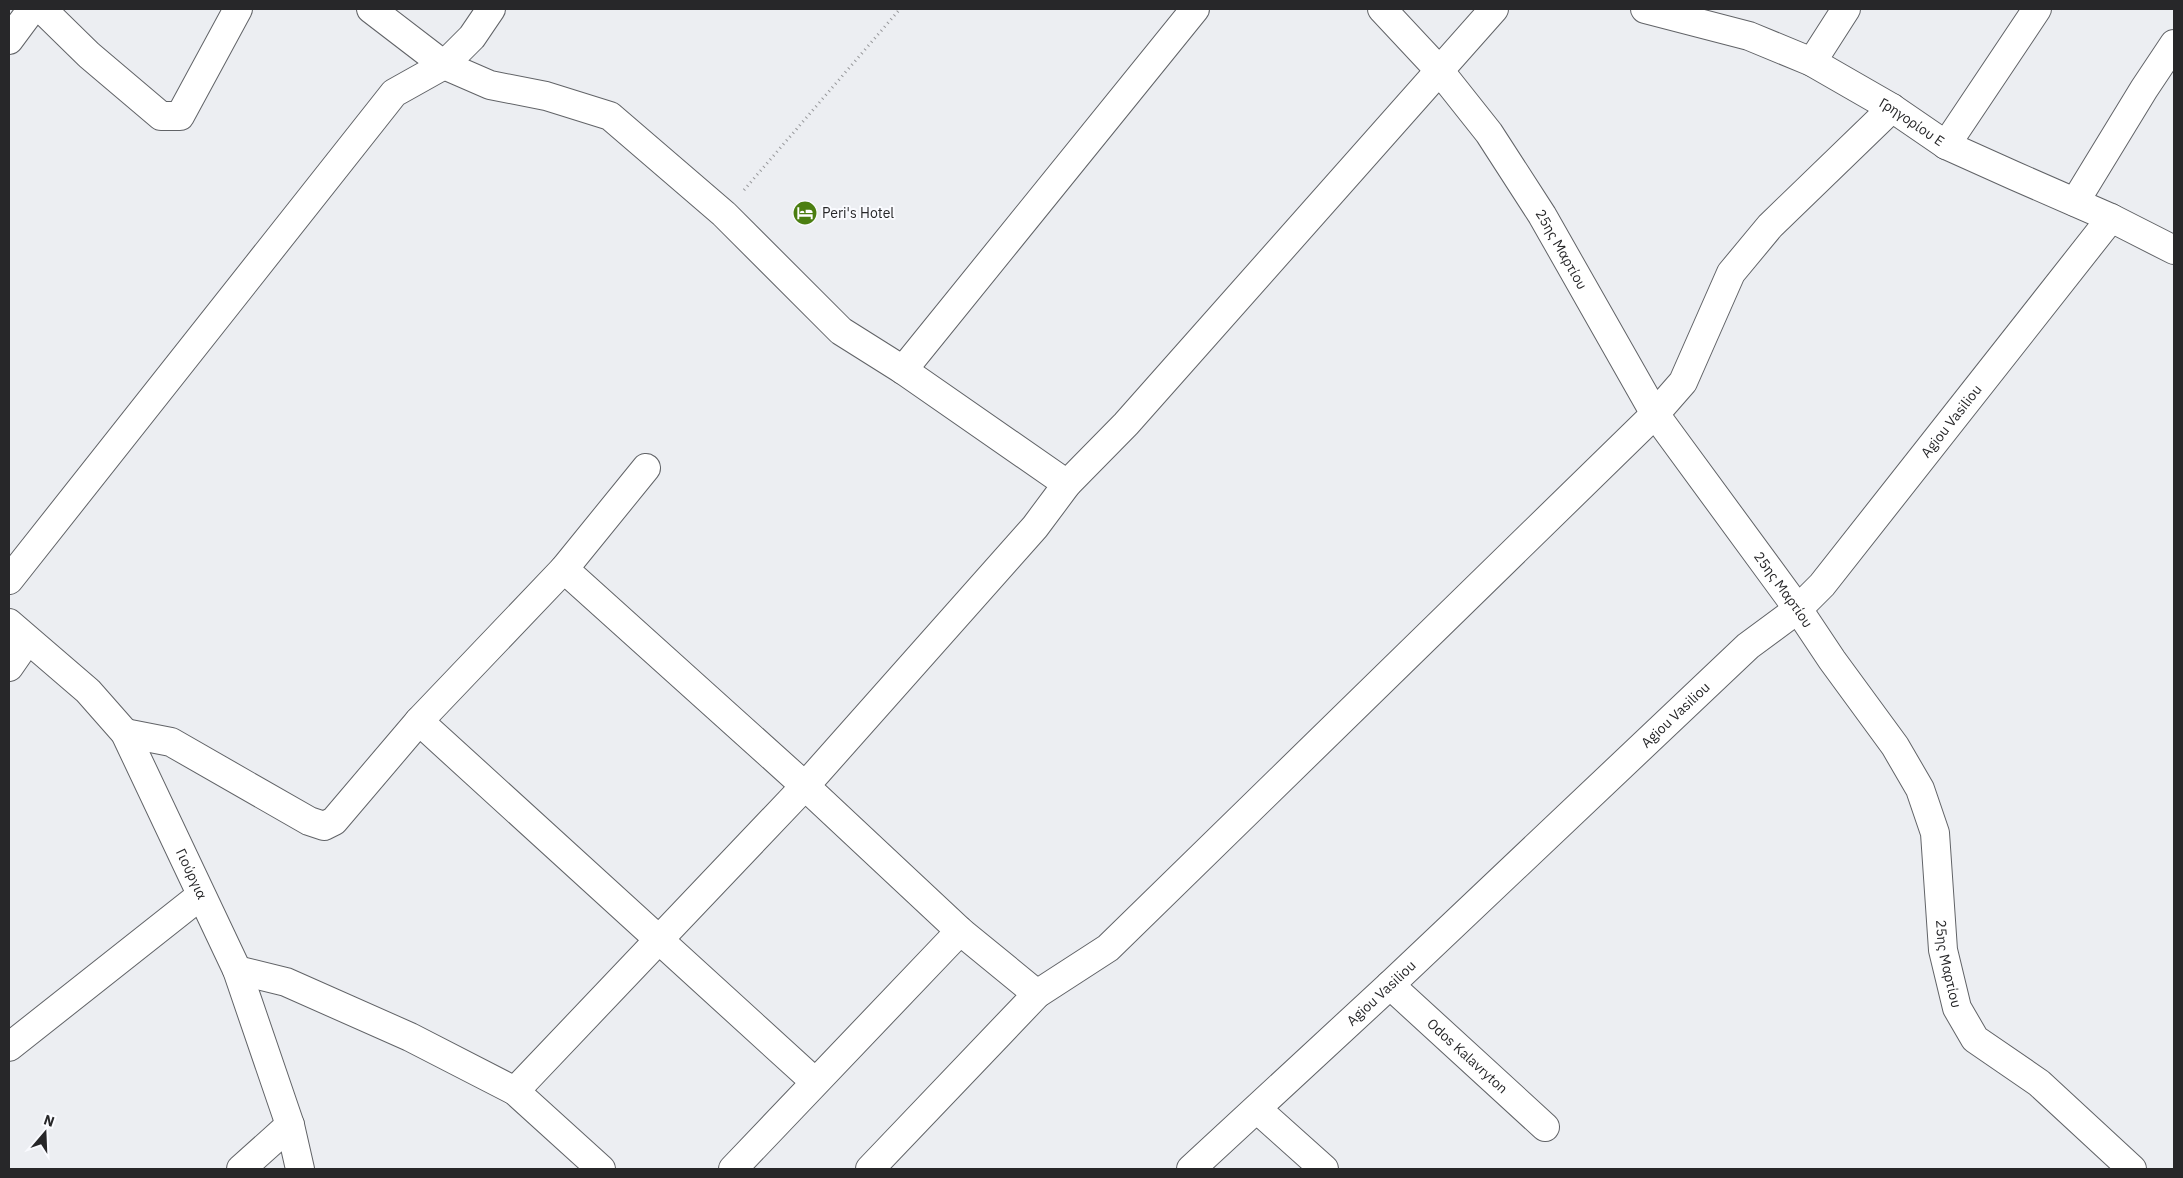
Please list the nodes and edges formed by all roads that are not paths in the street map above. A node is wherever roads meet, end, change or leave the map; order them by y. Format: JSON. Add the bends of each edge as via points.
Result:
{"nodes":[{"id":1,"x":32,"y":9,"type":"edge"},
{"id":2,"x":42,"y":9,"type":"edge"},
{"id":3,"x":238,"y":9,"type":"edge"},
{"id":4,"x":371,"y":9,"type":"edge"},
{"id":5,"x":491,"y":9,"type":"edge"},
{"id":6,"x":1195,"y":9,"type":"edge"},
{"id":7,"x":1382,"y":9,"type":"edge"},
{"id":8,"x":1494,"y":9,"type":"edge"},
{"id":9,"x":1645,"y":9,"type":"edge"},
{"id":10,"x":1846,"y":9,"type":"edge"},
{"id":11,"x":2037,"y":9,"type":"edge"},
{"id":12,"x":9,"y":40,"type":"edge"},
{"id":13,"x":2174,"y":44,"type":"edge"},
{"id":14,"x":1812,"y":62,"type":"junction"},
{"id":15,"x":444,"y":65,"type":"junction"},
{"id":16,"x":1439,"y":70,"type":"junction"},
{"id":17,"x":1892,"y":108,"type":"junction"},
{"id":18,"x":1946,"y":145,"type":"junction"},
{"id":19,"x":2075,"y":202,"type":"junction"},
{"id":20,"x":2112,"y":218,"type":"junction"},
{"id":21,"x":2174,"y":250,"type":"edge"},
{"id":22,"x":902,"y":370,"type":"junction"},
{"id":23,"x":1655,"y":414,"type":"junction"},
{"id":24,"x":646,"y":468,"type":"dead end"},
{"id":25,"x":1067,"y":484,"type":"junction"},
{"id":26,"x":564,"y":569,"type":"junction"},
{"id":27,"x":9,"y":580,"type":"edge"},
{"id":28,"x":1798,"y":609,"type":"junction"},
{"id":29,"x":18,"y":632,"type":"edge"},
{"id":30,"x":9,"y":667,"type":"edge"},
{"id":31,"x":419,"y":721,"type":"junction"},
{"id":32,"x":125,"y":733,"type":"junction"},
{"id":33,"x":805,"y":786,"type":"junction"},
{"id":34,"x":200,"y":896,"type":"junction"},
{"id":35,"x":960,"y":930,"type":"junction"},
{"id":36,"x":658,"y":939,"type":"junction"},
{"id":37,"x":237,"y":970,"type":"junction"},
{"id":38,"x":1390,"y":985,"type":"junction"},
{"id":39,"x":1037,"y":994,"type":"junction"},
{"id":40,"x":9,"y":1047,"type":"edge"},
{"id":41,"x":815,"y":1082,"type":"junction"},
{"id":42,"x":515,"y":1091,"type":"junction"},
{"id":43,"x":1256,"y":1109,"type":"junction"},
{"id":44,"x":290,"y":1125,"type":"junction"},
{"id":45,"x":1545,"y":1127,"type":"dead end"},
{"id":46,"x":583,"y":1164,"type":"edge"},
{"id":47,"x":241,"y":1169,"type":"edge"},
{"id":48,"x":300,"y":1169,"type":"edge"},
{"id":49,"x":733,"y":1169,"type":"edge"},
{"id":50,"x":870,"y":1169,"type":"edge"},
{"id":51,"x":1191,"y":1169,"type":"edge"},
{"id":52,"x":1324,"y":1169,"type":"edge"},
{"id":53,"x":2132,"y":1169,"type":"edge"}],
"edges":[{"from":1,"to":12,"type":"street"},
{"from":2,"to":3,"type":"street","via":[[148,106],[161,116],[172,118],[180,116]]},
{"from":4,"to":15,"type":"street"},
{"from":5,"to":15,"type":"street","via":[[472,37]]},
{"from":6,"to":22,"type":"street"},
{"from":7,"to":16,"type":"street","name":"25ης Μαρτίου"},
{"from":8,"to":16,"type":"street"},
{"from":9,"to":14,"type":"street","name":"Γρηγορίου Ε","via":[[1749,36]]},
{"from":10,"to":14,"type":"street"},
{"from":11,"to":18,"type":"street"},
{"from":13,"to":19,"type":"street"},
{"from":14,"to":17,"type":"street","name":"Γρηγορίου Ε"},
{"from":15,"to":22,"type":"street","via":[[490,85],[546,96],[610,116],[724,214],[841,330]]},
{"from":15,"to":27,"type":"street","via":[[394,93]]},
{"from":16,"to":23,"type":"street","name":"25ης Μαρτίου","via":[[1489,133],[1542,215]]},
{"from":16,"to":25,"type":"street","via":[[1126,424]]},
{"from":17,"to":18,"type":"street","name":"Γρηγορίου Ε"},
{"from":17,"to":23,"type":"street","via":[[1770,226],[1731,273],[1683,382]]},
{"from":18,"to":19,"type":"street","name":"Γρηγορίου Ε"},
{"from":19,"to":20,"type":"street","name":"Γρηγορίου Ε"},
{"from":20,"to":21,"type":"street","name":"Γρηγορίου Ε"},
{"from":20,"to":28,"type":"street","name":"Agiou Vasiliou","via":[[1822,585]]},
{"from":22,"to":25,"type":"street"},
{"from":23,"to":28,"type":"street","name":"25ης Μαρτίου"},
{"from":23,"to":39,"type":"street","via":[[1108,948]]},
{"from":24,"to":26,"type":"street"},
{"from":25,"to":33,"type":"street","via":[[1035,527]]},
{"from":26,"to":31,"type":"street"},
{"from":26,"to":33,"type":"street"},
{"from":28,"to":38,"type":"street","name":"Agiou Vasiliou","via":[[1748,646]]},
{"from":28,"to":53,"type":"street","name":"25ης Μαρτίου","via":[[1895,746],[1920,789],[1935,833],[1944,950],[1957,1008],[1976,1039],[2039,1083]]},
{"from":29,"to":30,"type":"street"},
{"from":29,"to":32,"type":"street","name":"Γιούργια","via":[[88,691]]},
{"from":31,"to":32,"type":"street","via":[[334,821],[324,826],[171,742]]},
{"from":31,"to":36,"type":"street"},
{"from":32,"to":34,"type":"street","name":"Γιούργια"},
{"from":33,"to":35,"type":"street"},
{"from":33,"to":36,"type":"street"},
{"from":34,"to":37,"type":"street","name":"Γιούργια"},
{"from":34,"to":40,"type":"street"},
{"from":35,"to":39,"type":"street"},
{"from":35,"to":41,"type":"street"},
{"from":36,"to":41,"type":"street"},
{"from":36,"to":42,"type":"street"},
{"from":37,"to":42,"type":"street","via":[[286,982],[410,1037]]},
{"from":37,"to":44,"type":"street","name":"Γιούργια"},
{"from":38,"to":43,"type":"street","name":"Agiou Vasiliou"},
{"from":38,"to":45,"type":"street","name":"Odos Kalavryton"},
{"from":39,"to":50,"type":"street"},
{"from":41,"to":49,"type":"street"},
{"from":42,"to":46,"type":"street"},
{"from":43,"to":51,"type":"street","name":"Agiou Vasiliou"},
{"from":43,"to":52,"type":"street"},
{"from":44,"to":47,"type":"street"},
{"from":44,"to":48,"type":"street","name":"Γιούργια"}]}
